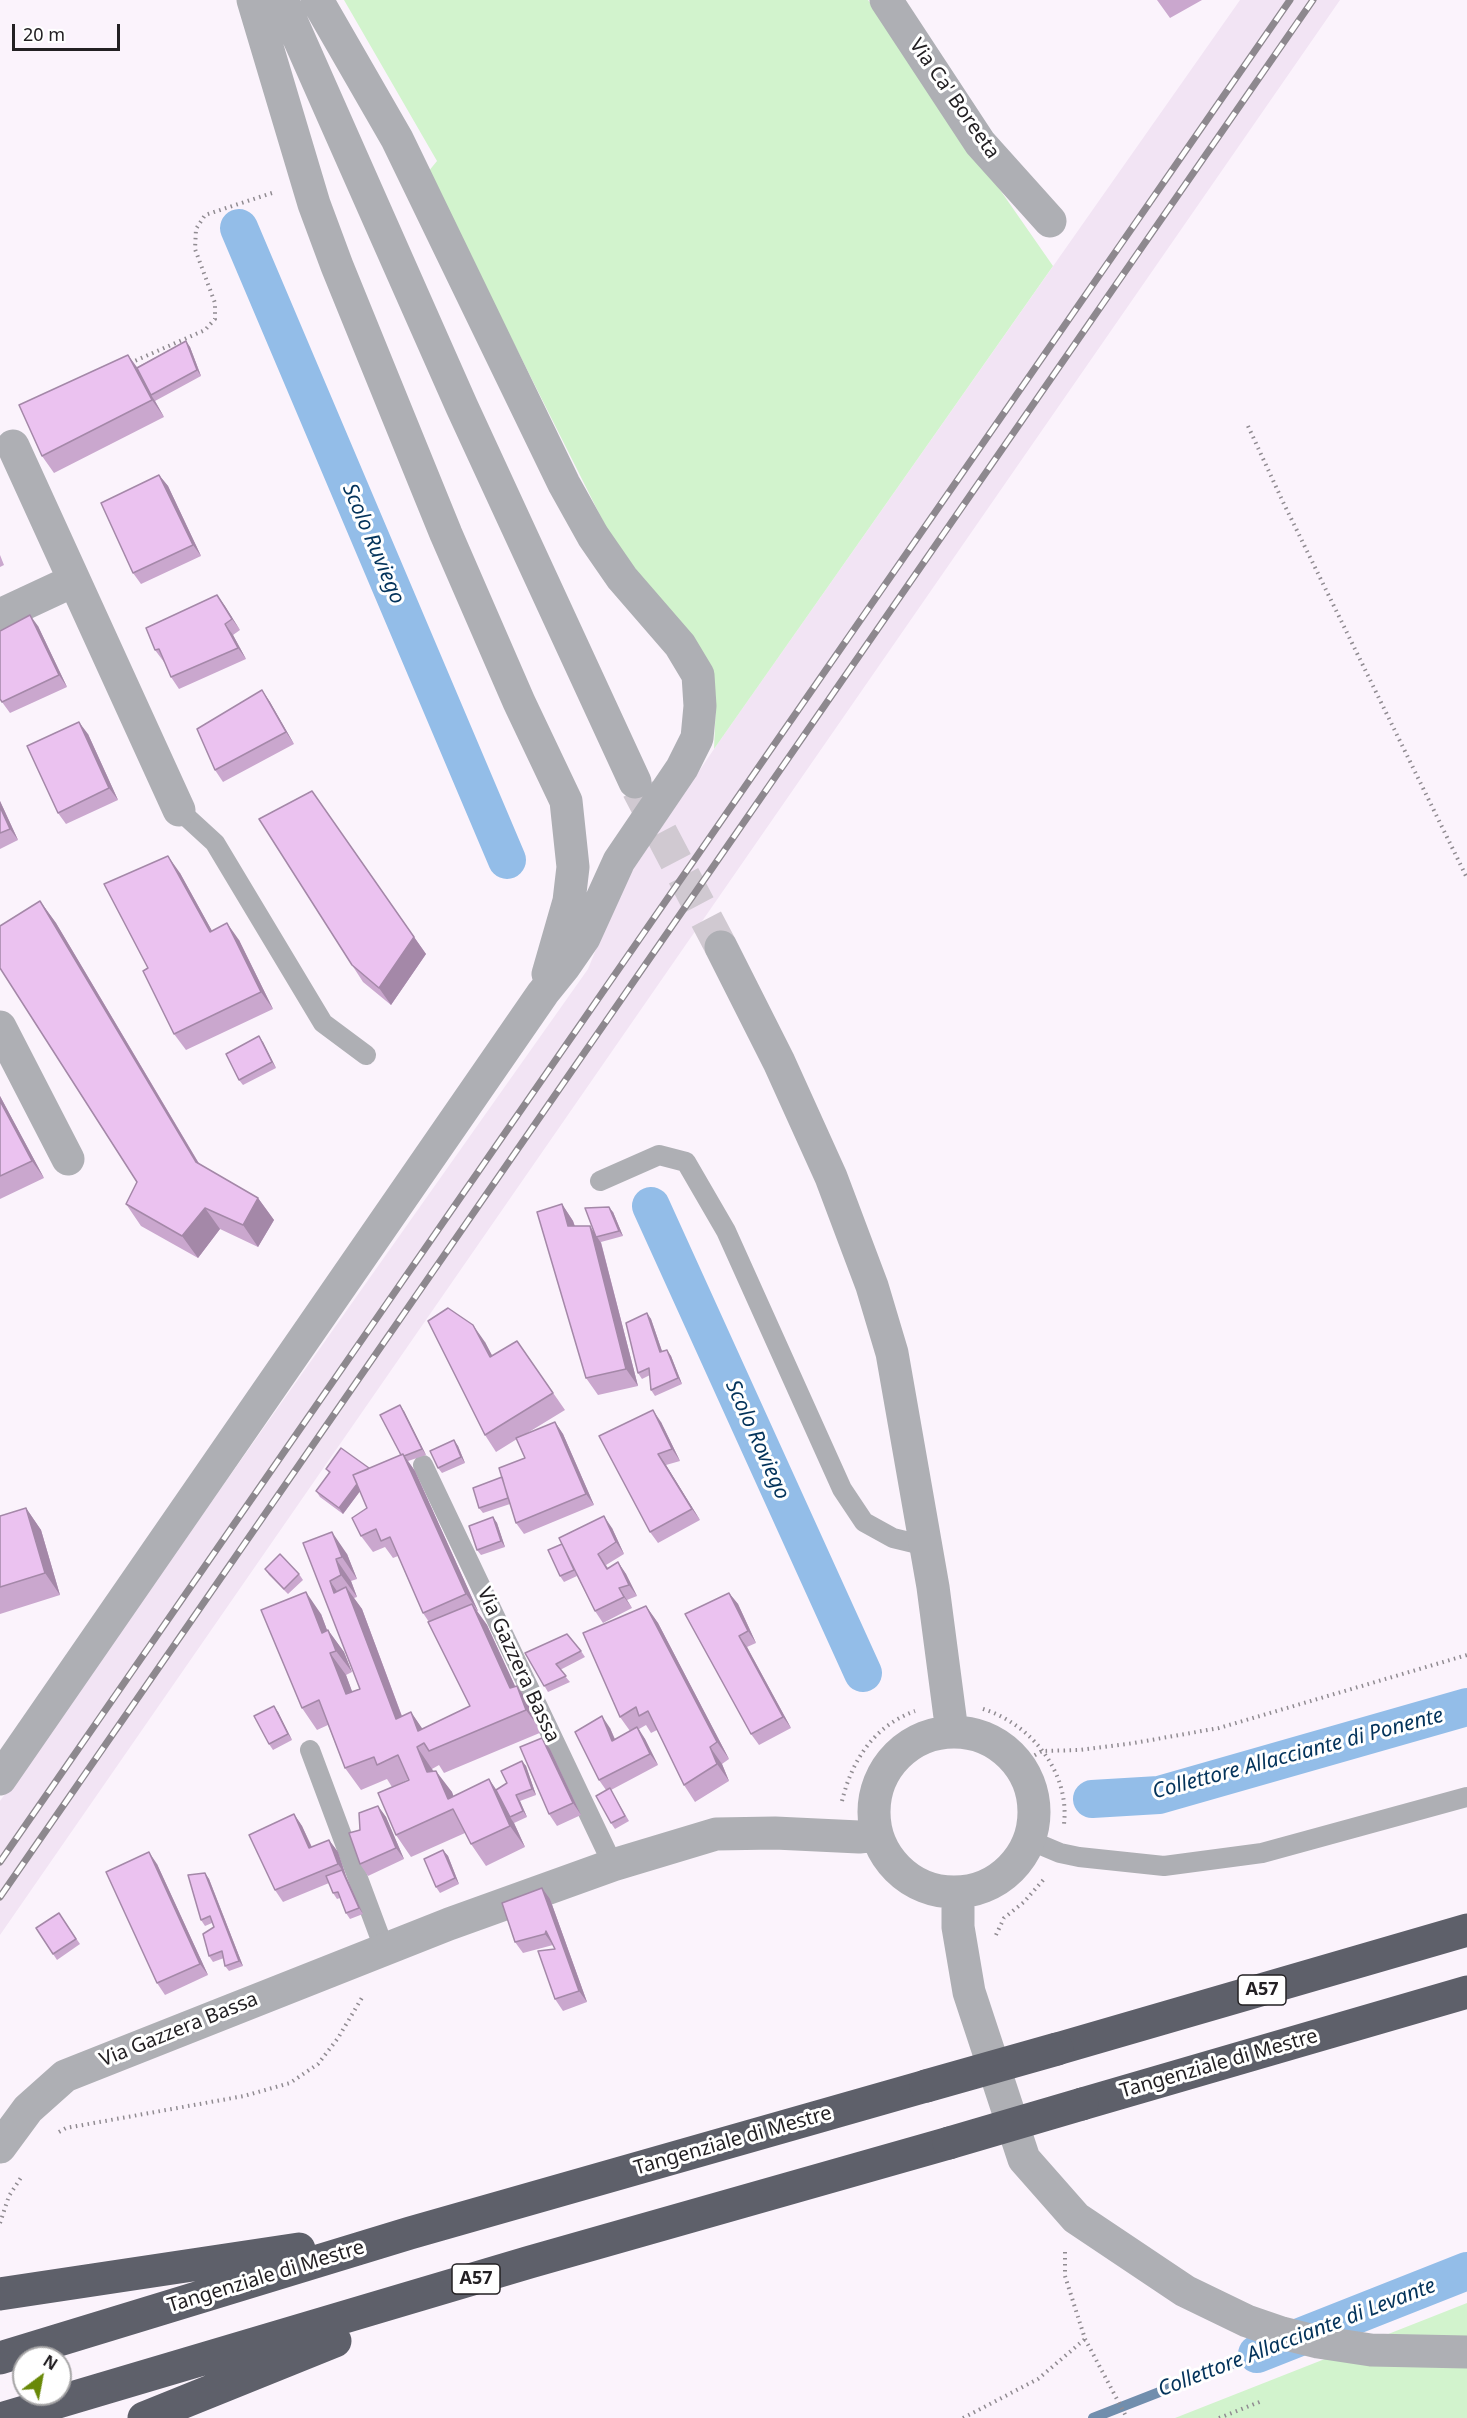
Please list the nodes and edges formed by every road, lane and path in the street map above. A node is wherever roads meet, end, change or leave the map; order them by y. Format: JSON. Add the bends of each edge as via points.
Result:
{"nodes":[{"id":1,"x":253,"y":0,"type":"edge"},
{"id":2,"x":282,"y":0,"type":"edge"},
{"id":3,"x":316,"y":0,"type":"edge"},
{"id":4,"x":886,"y":0,"type":"edge"},
{"id":5,"x":281,"y":190,"type":"dead end"},
{"id":6,"x":1050,"y":221,"type":"dead end"},
{"id":7,"x":129,"y":363,"type":"edge"},
{"id":8,"x":1248,"y":426,"type":"dead end"},
{"id":9,"x":13,"y":446,"type":"dead end"},
{"id":10,"x":73,"y":581,"type":"junction"},
{"id":11,"x":0,"y":615,"type":"edge"},
{"id":12,"x":635,"y":782,"type":"tunnel mouth"},
{"id":13,"x":179,"y":810,"type":"joint"},
{"id":14,"x":1467,"y":878,"type":"edge"},
{"id":15,"x":721,"y":947,"type":"tunnel mouth"},
{"id":16,"x":543,"y":993,"type":"junction"},
{"id":17,"x":0,"y":1027,"type":"edge"},
{"id":18,"x":366,"y":1055,"type":"dead end"},
{"id":19,"x":68,"y":1159,"type":"dead end"},
{"id":20,"x":600,"y":1181,"type":"dead end"},
{"id":21,"x":423,"y":1464,"type":"dead end"},
{"id":22,"x":926,"y":1546,"type":"junction"},
{"id":23,"x":1467,"y":1655,"type":"edge"},
{"id":24,"x":914,"y":1702,"type":"dead end"},
{"id":25,"x":912,"y":1712,"type":"junction"},
{"id":26,"x":950,"y":1717,"type":"junction"},
{"id":27,"x":310,"y":1750,"type":"dead end"},
{"id":28,"x":1030,"y":1758,"type":"junction"},
{"id":29,"x":0,"y":1779,"type":"edge"},
{"id":30,"x":1467,"y":1797,"type":"edge"},
{"id":31,"x":877,"y":1835,"type":"junction"},
{"id":32,"x":842,"y":1836,"type":"junction"},
{"id":33,"x":1029,"y":1840,"type":"junction"},
{"id":34,"x":1060,"y":1852,"type":"junction"},
{"id":35,"x":613,"y":1865,"type":"junction"},
{"id":36,"x":958,"y":1892,"type":"junction"},
{"id":37,"x":1467,"y":1930,"type":"edge"},
{"id":38,"x":992,"y":1945,"type":"dead end"},
{"id":39,"x":384,"y":1948,"type":"junction"},
{"id":40,"x":1467,"y":1992,"type":"edge"},
{"id":41,"x":365,"y":1994,"type":"dead end"},
{"id":42,"x":56,"y":2134,"type":"dead end"},
{"id":43,"x":0,"y":2147,"type":"edge"},
{"id":44,"x":28,"y":2168,"type":"dead end"},
{"id":45,"x":0,"y":2223,"type":"edge"},
{"id":46,"x":410,"y":2232,"type":"junction"},
{"id":47,"x":1065,"y":2241,"type":"dead end"},
{"id":48,"x":530,"y":2262,"type":"junction"},
{"id":49,"x":1,"y":2294,"type":"edge"},
{"id":50,"x":1085,"y":2338,"type":"junction"},
{"id":51,"x":1467,"y":2352,"type":"edge"},
{"id":52,"x":0,"y":2358,"type":"edge"},
{"id":53,"x":1262,"y":2401,"type":"dead end"},
{"id":54,"x":4,"y":2418,"type":"edge"},
{"id":55,"x":144,"y":2418,"type":"edge"},
{"id":56,"x":963,"y":2418,"type":"edge"},
{"id":57,"x":1127,"y":2418,"type":"edge"},
{"id":58,"x":1219,"y":2418,"type":"edge"}],
"edges":[{"from":1,"to":16,"type":"street","via":[[314,204],[337,266],[446,534],[566,801],[573,867],[568,901]]},
{"from":2,"to":12,"type":"street","via":[[462,407]]},
{"from":3,"to":16,"type":"street","via":[[397,139],[593,536],[622,578],[680,645],[698,675],[697,738],[682,768],[619,861],[584,938]]},
{"from":4,"to":6,"type":"street","name":"Via Ca' Boreeta","via":[[980,143]]},
{"from":5,"to":7,"type":"path","via":[[205,215],[196,229],[195,249],[215,303],[215,319],[205,330]]},
{"from":8,"to":14,"type":"path"},
{"from":9,"to":10,"type":"street"},
{"from":10,"to":11,"type":"street"},
{"from":10,"to":13,"type":"street"},
{"from":13,"to":18,"type":"lane","via":[[215,843],[323,1023]]},
{"from":15,"to":22,"type":"street","via":[[831,1177],[872,1286],[892,1353]]},
{"from":16,"to":29,"type":"street"},
{"from":17,"to":19,"type":"street"},
{"from":20,"to":22,"type":"lane","via":[[659,1155],[686,1162],[726,1230],[842,1489],[864,1522],[893,1538]]},
{"from":21,"to":35,"type":"lane","name":"Via Gazzera Bassa"},
{"from":22,"to":26,"type":"street"},
{"from":23,"to":28,"type":"path","via":[[1219,1728]]},
{"from":24,"to":25,"type":"path"},
{"from":25,"to":26,"type":"path"},
{"from":25,"to":32,"type":"path","via":[[872,1738],[858,1757],[847,1778],[842,1801]]},
{"from":26,"to":28,"type":"street","via":[[971,1734]]},
{"from":26,"to":28,"type":"path","via":[[986,1709],[1011,1721],[1033,1739]]},
{"from":26,"to":31,"type":"street","via":[[894,1758],[884,1771],[874,1802]]},
{"from":27,"to":39,"type":"lane"},
{"from":28,"to":33,"type":"street","via":[[1028,1782],[1034,1821]]},
{"from":28,"to":34,"type":"path","via":[[1050,1762],[1061,1788],[1065,1816]]},
{"from":30,"to":34,"type":"lane","via":[[1262,1853],[1164,1866]]},
{"from":31,"to":32,"type":"street","name":"Via Gazzera Bassa"},
{"from":31,"to":36,"type":"street","via":[[894,1866],[907,1877],[923,1886]]},
{"from":32,"to":35,"type":"street","name":"Via Gazzera Bassa","via":[[716,1834]]},
{"from":33,"to":34,"type":"lane"},
{"from":33,"to":36,"type":"street","via":[[1023,1854],[1002,1876],[973,1890]]},
{"from":34,"to":38,"type":"path","via":[[1040,1886],[1004,1918]]},
{"from":35,"to":39,"type":"street","name":"Via Gazzera Bassa"},
{"from":36,"to":51,"type":"street","via":[[958,1927],[969,1992],[1024,2158],[1076,2218],[1185,2291],[1282,2333],[1371,2350]]},
{"from":37,"to":46,"type":"highway","name":"Tangenziale di Mestre","number":"A57","bridge":true},
{"from":39,"to":43,"type":"street","name":"Via Gazzera Bassa","via":[[65,2076],[28,2109]]},
{"from":40,"to":48,"type":"highway","name":"Tangenziale di Mestre","number":"A57","bridge":true},
{"from":41,"to":42,"type":"path","via":[[318,2064],[290,2083],[244,2096],[66,2128]]},
{"from":44,"to":45,"type":"path","via":[[9,2196]]},
{"from":46,"to":49,"type":"highway","number":"A57"},
{"from":46,"to":52,"type":"highway","name":"Tangenziale di Mestre","number":"A57"},
{"from":47,"to":50,"type":"path","via":[[1065,2276]]},
{"from":48,"to":54,"type":"highway","name":"Tangenziale di Mestre","number":"A57"},
{"from":48,"to":55,"type":"highway","number":"A57"},
{"from":50,"to":56,"type":"path","via":[[1038,2379]]},
{"from":50,"to":57,"type":"path"},
{"from":53,"to":58,"type":"path"}]}
